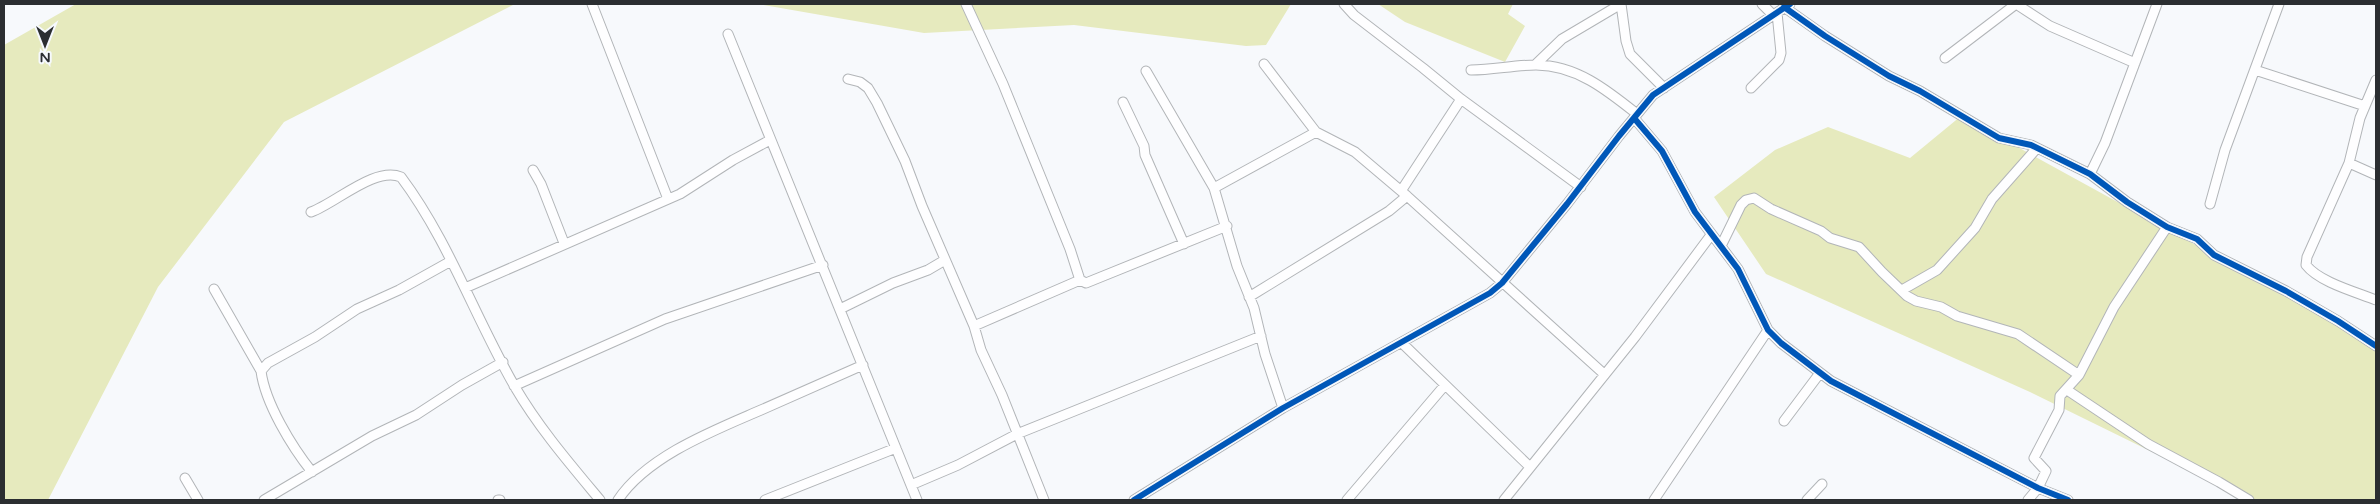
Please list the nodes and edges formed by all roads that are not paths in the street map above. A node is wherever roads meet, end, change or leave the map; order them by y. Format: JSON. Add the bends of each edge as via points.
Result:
{"nodes":[{"id":1,"x":592,"y":4,"type":"edge"},
{"id":2,"x":966,"y":4,"type":"edge"},
{"id":3,"x":1344,"y":4,"type":"edge"},
{"id":4,"x":1621,"y":4,"type":"edge"},
{"id":5,"x":1762,"y":4,"type":"edge"},
{"id":6,"x":2016,"y":4,"type":"edge"},
{"id":7,"x":2157,"y":4,"type":"edge"},
{"id":8,"x":2280,"y":4,"type":"edge"},
{"id":9,"x":1781,"y":10,"type":"edge"},
{"id":10,"x":728,"y":34,"type":"dead end"},
{"id":11,"x":1945,"y":58,"type":"dead end"},
{"id":12,"x":2135,"y":63,"type":"junction"},
{"id":13,"x":1264,"y":64,"type":"dead end"},
{"id":14,"x":1535,"y":65,"type":"junction"},
{"id":15,"x":1471,"y":70,"type":"dead end"},
{"id":16,"x":2255,"y":70,"type":"junction"},
{"id":17,"x":1146,"y":71,"type":"dead end"},
{"id":18,"x":848,"y":79,"type":"dead end"},
{"id":19,"x":2376,"y":80,"type":"edge"},
{"id":20,"x":1664,"y":88,"type":"junction"},
{"id":21,"x":1751,"y":88,"type":"dead end"},
{"id":22,"x":1461,"y":99,"type":"junction"},
{"id":23,"x":1123,"y":102,"type":"dead end"},
{"id":24,"x":2366,"y":106,"type":"junction"},
{"id":25,"x":1636,"y":116,"type":"junction"},
{"id":26,"x":1316,"y":132,"type":"junction"},
{"id":27,"x":770,"y":140,"type":"junction"},
{"id":28,"x":2037,"y":148,"type":"junction"},
{"id":29,"x":2349,"y":163,"type":"junction"},
{"id":30,"x":533,"y":170,"type":"dead end"},
{"id":31,"x":2090,"y":174,"type":"junction"},
{"id":32,"x":2376,"y":175,"type":"edge"},
{"id":33,"x":1581,"y":186,"type":"junction"},
{"id":34,"x":1214,"y":188,"type":"junction"},
{"id":35,"x":1404,"y":193,"type":"junction"},
{"id":36,"x":668,"y":199,"type":"junction"},
{"id":37,"x":2210,"y":204,"type":"dead end"},
{"id":38,"x":311,"y":212,"type":"dead end"},
{"id":39,"x":1226,"y":226,"type":"junction"},
{"id":40,"x":2167,"y":227,"type":"junction"},
{"id":41,"x":1711,"y":235,"type":"junction"},
{"id":42,"x":564,"y":243,"type":"junction"},
{"id":43,"x":1184,"y":244,"type":"junction"},
{"id":44,"x":1721,"y":246,"type":"junction"},
{"id":45,"x":945,"y":260,"type":"junction"},
{"id":46,"x":451,"y":261,"type":"junction"},
{"id":47,"x":823,"y":265,"type":"junction"},
{"id":48,"x":1080,"y":280,"type":"junction"},
{"id":49,"x":1502,"y":283,"type":"junction"},
{"id":50,"x":214,"y":288,"type":"dead end"},
{"id":51,"x":465,"y":288,"type":"junction"},
{"id":52,"x":1902,"y":290,"type":"junction"},
{"id":53,"x":1249,"y":297,"type":"junction"},
{"id":54,"x":2376,"y":300,"type":"edge"},
{"id":55,"x":840,"y":309,"type":"junction"},
{"id":56,"x":974,"y":326,"type":"junction"},
{"id":57,"x":1768,"y":330,"type":"junction"},
{"id":58,"x":1261,"y":336,"type":"junction"},
{"id":59,"x":1402,"y":343,"type":"junction"},
{"id":60,"x":2376,"y":346,"type":"edge"},
{"id":61,"x":502,"y":362,"type":"junction"},
{"id":62,"x":863,"y":365,"type":"junction"},
{"id":63,"x":261,"y":371,"type":"junction"},
{"id":64,"x":1820,"y":373,"type":"junction"},
{"id":65,"x":1604,"y":374,"type":"junction"},
{"id":66,"x":2079,"y":375,"type":"junction"},
{"id":67,"x":1446,"y":385,"type":"junction"},
{"id":68,"x":514,"y":386,"type":"junction"},
{"id":69,"x":2067,"y":390,"type":"junction"},
{"id":70,"x":1283,"y":408,"type":"junction"},
{"id":71,"x":1784,"y":421,"type":"dead end"},
{"id":72,"x":1017,"y":434,"type":"junction"},
{"id":73,"x":896,"y":448,"type":"junction"},
{"id":74,"x":1530,"y":467,"type":"junction"},
{"id":75,"x":312,"y":472,"type":"junction"},
{"id":76,"x":185,"y":478,"type":"dead end"},
{"id":77,"x":911,"y":484,"type":"junction"},
{"id":78,"x":1822,"y":484,"type":"dead end"},
{"id":79,"x":2038,"y":488,"type":"junction"},
{"id":80,"x":1507,"y":499,"type":"edge"},
{"id":81,"x":198,"y":500,"type":"edge"},
{"id":82,"x":264,"y":500,"type":"edge"},
{"id":83,"x":600,"y":500,"type":"edge"},
{"id":84,"x":618,"y":500,"type":"edge"},
{"id":85,"x":765,"y":500,"type":"edge"},
{"id":86,"x":918,"y":500,"type":"edge"},
{"id":87,"x":1044,"y":500,"type":"edge"},
{"id":88,"x":1134,"y":500,"type":"edge"},
{"id":89,"x":1347,"y":500,"type":"edge"},
{"id":90,"x":1654,"y":500,"type":"edge"},
{"id":91,"x":1807,"y":500,"type":"edge"},
{"id":92,"x":2028,"y":500,"type":"edge"},
{"id":93,"x":2068,"y":500,"type":"edge"},
{"id":94,"x":2248,"y":500,"type":"edge"}],
"edges":[{"from":1,"to":36,"type":"street"},
{"from":2,"to":48,"type":"street","via":[[1003,84]]},
{"from":3,"to":22,"type":"street"},
{"from":4,"to":14,"type":"street","via":[[1568,35]]},
{"from":4,"to":20,"type":"street","via":[[1630,54]]},
{"from":5,"to":9,"type":"street"},
{"from":6,"to":11,"type":"street"},
{"from":6,"to":12,"type":"street","via":[[2050,26]]},
{"from":7,"to":12,"type":"street"},
{"from":8,"to":16,"type":"street"},
{"from":9,"to":20,"type":"street"},
{"from":9,"to":21,"type":"street","via":[[1779,60]]},
{"from":9,"to":28,"type":"street","via":[[1888,76],[1999,138]]},
{"from":10,"to":27,"type":"street"},
{"from":12,"to":31,"type":"street"},
{"from":13,"to":26,"type":"street"},
{"from":14,"to":15,"type":"street"},
{"from":14,"to":25,"type":"street","via":[[1576,73],[1609,92]]},
{"from":16,"to":24,"type":"street"},
{"from":16,"to":37,"type":"street","via":[[2225,150]]},
{"from":17,"to":34,"type":"street"},
{"from":18,"to":45,"type":"street","via":[[868,88],[877,103],[905,161]]},
{"from":19,"to":24,"type":"street"},
{"from":20,"to":25,"type":"street"},
{"from":22,"to":33,"type":"street"},
{"from":22,"to":35,"type":"street"},
{"from":23,"to":43,"type":"street"},
{"from":24,"to":29,"type":"street"},
{"from":25,"to":33,"type":"street"},
{"from":25,"to":41,"type":"street","via":[[1662,151]]},
{"from":26,"to":34,"type":"street"},
{"from":26,"to":35,"type":"street","via":[[1355,152]]},
{"from":27,"to":36,"type":"street"},
{"from":27,"to":47,"type":"street"},
{"from":28,"to":31,"type":"street"},
{"from":28,"to":52,"type":"street","via":[[1992,199],[1975,228],[1937,270]]},
{"from":29,"to":32,"type":"street"},
{"from":29,"to":54,"type":"street","via":[[2306,264],[2325,279]]},
{"from":30,"to":42,"type":"street"},
{"from":31,"to":40,"type":"street"},
{"from":33,"to":49,"type":"street"},
{"from":34,"to":39,"type":"street"},
{"from":35,"to":49,"type":"street"},
{"from":35,"to":53,"type":"street","via":[[1389,211]]},
{"from":36,"to":42,"type":"street"},
{"from":38,"to":46,"type":"street","via":[[351,189],[393,174],[401,177],[412,192]]},
{"from":39,"to":43,"type":"street"},
{"from":39,"to":53,"type":"street"},
{"from":40,"to":60,"type":"street","via":[[2197,239],[2214,255],[2294,296]]},
{"from":40,"to":66,"type":"street","via":[[2114,307]]},
{"from":41,"to":44,"type":"street"},
{"from":41,"to":65,"type":"street"},
{"from":42,"to":51,"type":"street"},
{"from":43,"to":48,"type":"street","via":[[1086,283]]},
{"from":44,"to":52,"type":"street","via":[[1741,205],[1754,198],[1830,238],[1859,247]]},
{"from":44,"to":57,"type":"street","via":[[1738,269]]},
{"from":45,"to":55,"type":"street"},
{"from":45,"to":56,"type":"street"},
{"from":46,"to":51,"type":"street"},
{"from":46,"to":63,"type":"street","via":[[357,309],[268,363]]},
{"from":47,"to":55,"type":"street"},
{"from":47,"to":68,"type":"street","via":[[665,319]]},
{"from":48,"to":56,"type":"street"},
{"from":49,"to":59,"type":"street"},
{"from":49,"to":65,"type":"street"},
{"from":50,"to":63,"type":"street"},
{"from":51,"to":61,"type":"street"},
{"from":52,"to":66,"type":"street","via":[[1916,300],[1941,307],[1957,316],[2018,334]]},
{"from":53,"to":58,"type":"street"},
{"from":55,"to":62,"type":"street"},
{"from":56,"to":72,"type":"street"},
{"from":57,"to":64,"type":"street"},
{"from":57,"to":90,"type":"street"},
{"from":58,"to":70,"type":"street"},
{"from":58,"to":72,"type":"street"},
{"from":59,"to":67,"type":"street"},
{"from":59,"to":70,"type":"street"},
{"from":61,"to":68,"type":"street"},
{"from":61,"to":75,"type":"street","via":[[416,415],[372,436]]},
{"from":62,"to":73,"type":"street"},
{"from":62,"to":84,"type":"street","via":[[696,438],[660,461]]},
{"from":63,"to":75,"type":"street","via":[[266,391],[284,430]]},
{"from":64,"to":71,"type":"street"},
{"from":64,"to":79,"type":"street"},
{"from":65,"to":74,"type":"street"},
{"from":66,"to":69,"type":"street"},
{"from":67,"to":74,"type":"street"},
{"from":67,"to":89,"type":"street"},
{"from":68,"to":83,"type":"street","via":[[536,422]]},
{"from":69,"to":79,"type":"street","via":[[2060,396],[2059,410],[2034,458],[2046,471]]},
{"from":69,"to":94,"type":"street","via":[[2148,444]]},
{"from":70,"to":88,"type":"street"},
{"from":72,"to":77,"type":"street","via":[[958,465]]},
{"from":72,"to":87,"type":"street"},
{"from":73,"to":77,"type":"street"},
{"from":73,"to":85,"type":"street"},
{"from":74,"to":80,"type":"street"},
{"from":75,"to":82,"type":"street"},
{"from":76,"to":81,"type":"street"},
{"from":77,"to":86,"type":"street"},
{"from":78,"to":91,"type":"street"},
{"from":79,"to":92,"type":"street"},
{"from":79,"to":93,"type":"street"}]}
